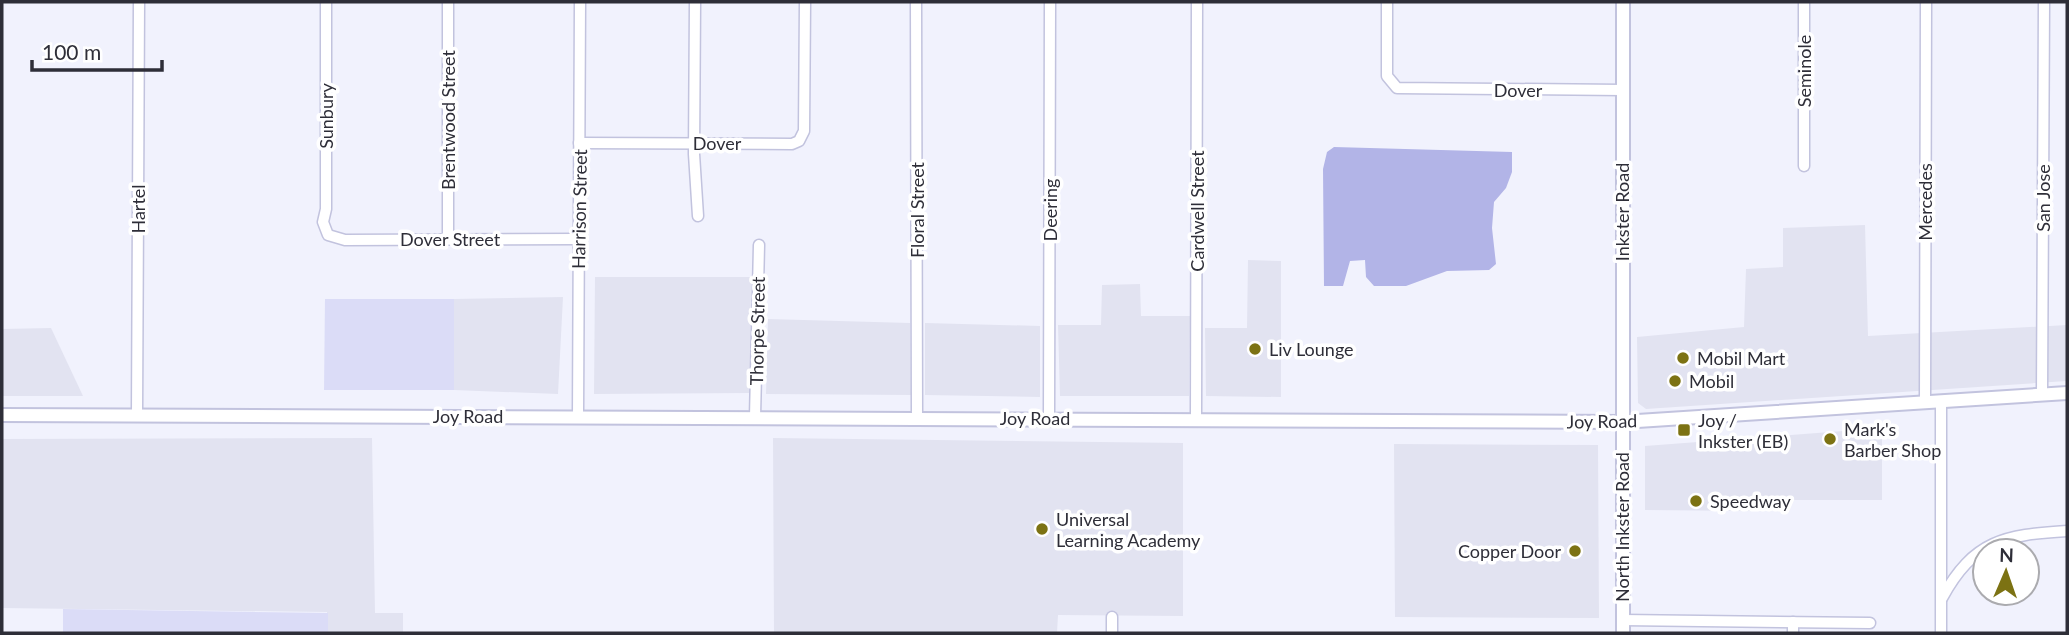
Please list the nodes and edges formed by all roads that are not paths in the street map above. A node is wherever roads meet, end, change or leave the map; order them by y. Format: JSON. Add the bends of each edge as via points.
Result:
{"nodes":[{"id":1,"x":139,"y":2,"type":"edge"},
{"id":2,"x":326,"y":2,"type":"edge"},
{"id":3,"x":448,"y":2,"type":"edge"},
{"id":4,"x":580,"y":2,"type":"edge"},
{"id":5,"x":695,"y":2,"type":"edge"},
{"id":6,"x":805,"y":2,"type":"edge"},
{"id":7,"x":916,"y":2,"type":"edge"},
{"id":8,"x":1050,"y":2,"type":"edge"},
{"id":9,"x":1197,"y":2,"type":"edge"},
{"id":10,"x":1387,"y":2,"type":"edge"},
{"id":11,"x":1623,"y":2,"type":"edge"},
{"id":12,"x":1804,"y":2,"type":"edge"},
{"id":13,"x":1926,"y":2,"type":"edge"},
{"id":14,"x":2045,"y":2,"type":"edge"},
{"id":15,"x":1623,"y":90,"type":"junction"},
{"id":16,"x":579,"y":143,"type":"junction"},
{"id":17,"x":694,"y":144,"type":"junction"},
{"id":18,"x":1804,"y":166,"type":"dead end"},
{"id":19,"x":698,"y":216,"type":"dead end"},
{"id":20,"x":325,"y":230,"type":"joint"},
{"id":21,"x":448,"y":239,"type":"junction"},
{"id":22,"x":578,"y":239,"type":"junction"},
{"id":23,"x":759,"y":245,"type":"dead end"},
{"id":24,"x":2067,"y":393,"type":"edge"},
{"id":25,"x":2042,"y":395,"type":"junction"},
{"id":26,"x":1941,"y":401,"type":"junction"},
{"id":27,"x":1925,"y":403,"type":"junction"},
{"id":28,"x":2,"y":415,"type":"edge"},
{"id":29,"x":137,"y":415,"type":"junction"},
{"id":30,"x":578,"y":416,"type":"junction"},
{"id":31,"x":755,"y":417,"type":"junction"},
{"id":32,"x":917,"y":418,"type":"junction"},
{"id":33,"x":1049,"y":418,"type":"junction"},
{"id":34,"x":1196,"y":419,"type":"junction"},
{"id":35,"x":1622,"y":422,"type":"junction"},
{"id":36,"x":2067,"y":531,"type":"edge"},
{"id":37,"x":1941,"y":600,"type":"junction"},
{"id":38,"x":1112,"y":617,"type":"dead end"},
{"id":39,"x":1793,"y":622,"type":"junction"},
{"id":40,"x":1870,"y":623,"type":"dead end"},
{"id":41,"x":1622,"y":627,"type":"edge"},
{"id":42,"x":1112,"y":633,"type":"edge"},
{"id":43,"x":1793,"y":633,"type":"edge"},
{"id":44,"x":1941,"y":633,"type":"edge"}],
"edges":[{"from":1,"to":29,"type":"street","name":"Hartel"},
{"from":2,"to":20,"type":"street","name":"Sunbury"},
{"from":3,"to":21,"type":"street","name":"Brentwood Street"},
{"from":4,"to":16,"type":"street","name":"Harrison Street"},
{"from":5,"to":17,"type":"street"},
{"from":6,"to":17,"type":"street","name":"Dover","via":[[804,134],[795,143]]},
{"from":7,"to":32,"type":"street","name":"Floral Street"},
{"from":8,"to":33,"type":"street","name":"Deering"},
{"from":9,"to":34,"type":"street","name":"Cardwell Street"},
{"from":10,"to":15,"type":"street","name":"Dover","via":[[1388,81],[1397,88]]},
{"from":11,"to":15,"type":"main road","name":"Inkster Road"},
{"from":12,"to":18,"type":"street","name":"Seminole"},
{"from":13,"to":27,"type":"street","name":"Mercedes"},
{"from":14,"to":25,"type":"street","name":"San Jose"},
{"from":15,"to":35,"type":"main road","name":"Inkster Road"},
{"from":16,"to":17,"type":"street","name":"Dover"},
{"from":16,"to":22,"type":"street","name":"Harrison Street"},
{"from":17,"to":19,"type":"street"},
{"from":20,"to":21,"type":"street","name":"Dover Street","via":[[345,240]]},
{"from":21,"to":22,"type":"street","name":"Dover Street"},
{"from":22,"to":30,"type":"street","name":"Harrison Street"},
{"from":23,"to":31,"type":"street","name":"Thorpe Street"},
{"from":24,"to":25,"type":"main road","name":"Joy Road"},
{"from":25,"to":26,"type":"main road","name":"Joy Road"},
{"from":26,"to":27,"type":"main road","name":"Joy Road"},
{"from":26,"to":37,"type":"street"},
{"from":27,"to":35,"type":"main road","name":"Joy Road"},
{"from":28,"to":29,"type":"main road","name":"Joy Road"},
{"from":29,"to":30,"type":"main road","name":"Joy Road"},
{"from":30,"to":31,"type":"main road","name":"Joy Road"},
{"from":31,"to":32,"type":"main road","name":"Joy Road"},
{"from":32,"to":33,"type":"main road","name":"Joy Road"},
{"from":33,"to":34,"type":"main road","name":"Joy Road"},
{"from":34,"to":35,"type":"main road","name":"Joy Road"},
{"from":35,"to":41,"type":"main road","name":"North Inkster Road"},
{"from":36,"to":37,"type":"street","via":[[2022,534],[1987,546],[1965,562]]},
{"from":37,"to":44,"type":"street"},
{"from":38,"to":42,"type":"street"},
{"from":39,"to":40,"type":"street"},
{"from":39,"to":41,"type":"street"},
{"from":39,"to":43,"type":"street"}]}
